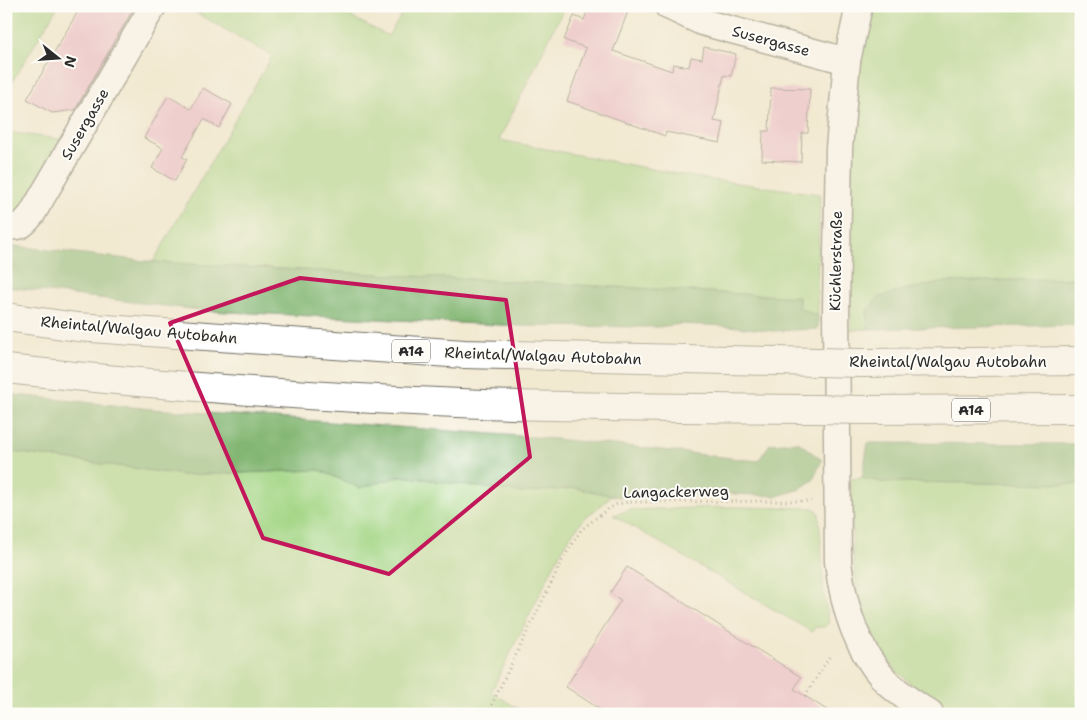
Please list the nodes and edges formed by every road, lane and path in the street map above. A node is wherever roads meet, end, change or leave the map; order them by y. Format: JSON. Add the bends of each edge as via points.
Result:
{"nodes":[{"id":1,"x":153,"y":6,"type":"edge"},
{"id":2,"x":668,"y":6,"type":"edge"},
{"id":3,"x":859,"y":6,"type":"edge"},
{"id":4,"x":846,"y":61,"type":"junction"},
{"id":5,"x":6,"y":226,"type":"edge"},
{"id":6,"x":6,"y":317,"type":"edge"},
{"id":7,"x":1081,"y":360,"type":"edge"},
{"id":8,"x":6,"y":369,"type":"edge"},
{"id":9,"x":1081,"y":409,"type":"edge"},
{"id":10,"x":837,"y":509,"type":"junction"},
{"id":11,"x":830,"y":656,"type":"dead end"},
{"id":12,"x":805,"y":696,"type":"dead end"},
{"id":13,"x":487,"y":714,"type":"edge"},
{"id":14,"x":930,"y":714,"type":"edge"}],
"edges":[{"from":1,"to":5,"type":"street","name":"Susergasse","via":[[35,209],[20,227]]},
{"from":2,"to":4,"type":"street","name":"Susergasse","via":[[702,22]]},
{"from":3,"to":4,"type":"street","name":"Küchlerstraße"},
{"from":4,"to":10,"type":"street","name":"Küchlerstraße","via":[[837,207]]},
{"from":6,"to":7,"type":"highway","name":"Rheintal/Walgau Autobahn","number":"A14","bridge":true,"via":[[76,327],[464,354],[861,363]]},
{"from":8,"to":9,"type":"highway","number":"A14","bridge":true,"via":[[170,385],[380,399],[583,407]]},
{"from":10,"to":13,"type":"path","name":"Langackerweg","via":[[616,504],[581,530],[563,559]]},
{"from":10,"to":14,"type":"street","name":"Küchlerstraße","via":[[841,588],[861,646],[884,679]]},
{"from":11,"to":12,"type":"path"}]}
